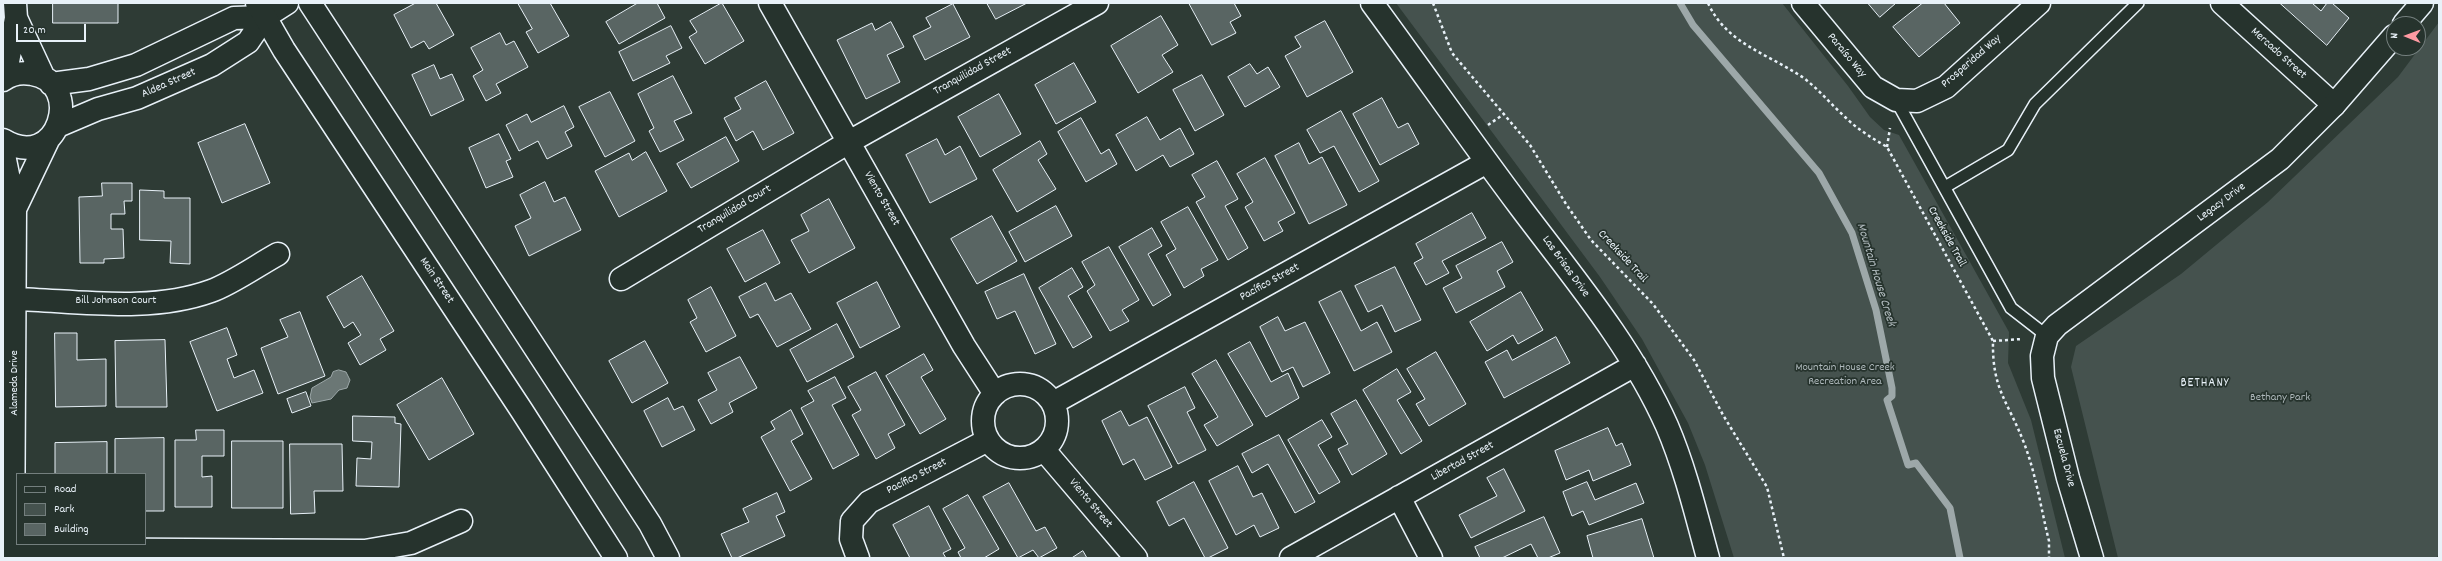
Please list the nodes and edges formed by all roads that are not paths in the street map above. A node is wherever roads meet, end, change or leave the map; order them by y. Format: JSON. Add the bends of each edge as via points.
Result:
{"nodes":[{"id":1,"x":287,"y":3,"type":"edge"},
{"id":2,"x":310,"y":3,"type":"edge"},
{"id":3,"x":770,"y":3,"type":"edge"},
{"id":4,"x":1097,"y":3,"type":"edge"},
{"id":5,"x":1372,"y":3,"type":"edge"},
{"id":6,"x":1803,"y":3,"type":"edge"},
{"id":7,"x":2039,"y":3,"type":"edge"},
{"id":8,"x":2138,"y":3,"type":"edge"},
{"id":9,"x":2222,"y":3,"type":"edge"},
{"id":10,"x":2422,"y":3,"type":"edge"},
{"id":11,"x":261,"y":10,"type":"edge"},
{"id":12,"x":16,"y":11,"type":"edge"},
{"id":13,"x":2411,"y":16,"type":"edge"},
{"id":14,"x":2386,"y":45,"type":"edge"},
{"id":15,"x":4,"y":79,"type":"edge"},
{"id":16,"x":48,"y":81,"type":"junction"},
{"id":17,"x":1896,"y":100,"type":"junction"},
{"id":18,"x":2334,"y":105,"type":"junction"},
{"id":19,"x":53,"y":133,"type":"junction"},
{"id":20,"x":3,"y":140,"type":"edge"},
{"id":21,"x":848,"y":142,"type":"junction"},
{"id":22,"x":3,"y":150,"type":"edge"},
{"id":23,"x":1487,"y":162,"type":"junction"},
{"id":24,"x":1945,"y":187,"type":"junction"},
{"id":25,"x":15,"y":209,"type":"junction"},
{"id":26,"x":278,"y":254,"type":"dead end"},
{"id":27,"x":621,"y":279,"type":"dead end"},
{"id":28,"x":15,"y":299,"type":"junction"},
{"id":29,"x":2044,"y":346,"type":"junction"},
{"id":30,"x":1635,"y":365,"type":"junction"},
{"id":31,"x":995,"y":394,"type":"junction"},
{"id":32,"x":1053,"y":403,"type":"junction"},
{"id":33,"x":988,"y":440,"type":"junction"},
{"id":34,"x":1044,"y":450,"type":"junction"},
{"id":35,"x":1400,"y":497,"type":"junction"},
{"id":36,"x":462,"y":521,"type":"dead end"},
{"id":37,"x":13,"y":553,"type":"edge"},
{"id":38,"x":616,"y":558,"type":"edge"},
{"id":39,"x":668,"y":558,"type":"edge"},
{"id":40,"x":858,"y":558,"type":"edge"},
{"id":41,"x":1136,"y":558,"type":"edge"},
{"id":42,"x":1291,"y":558,"type":"edge"},
{"id":43,"x":1431,"y":558,"type":"edge"},
{"id":44,"x":1708,"y":558,"type":"edge"},
{"id":45,"x":2092,"y":558,"type":"edge"}],
"edges":[{"from":1,"to":11,"type":"street","name":"Aldea Street"},
{"from":2,"to":39,"type":"street","via":[[645,518]]},
{"from":3,"to":21,"type":"street","name":"Viento Street"},
{"from":4,"to":21,"type":"street","name":"Tranquilidad Street"},
{"from":5,"to":23,"type":"street","name":"Las Brisas Drive"},
{"from":6,"to":17,"type":"street","name":"Paraíso Way","via":[[1873,88]]},
{"from":7,"to":17,"type":"street","name":"Prosperidad Way","via":[[1946,87],[1917,101]]},
{"from":8,"to":24,"type":"lane","via":[[2035,104],[2008,150]]},
{"from":9,"to":18,"type":"street","name":"Mercado Street"},
{"from":10,"to":13,"type":"street"},
{"from":11,"to":16,"type":"street","via":[[234,18],[136,65],[89,79]]},
{"from":11,"to":19,"type":"street","name":"Aldea Street","via":[[248,42],[212,65],[137,98],[98,109]]},
{"from":11,"to":38,"type":"street","name":"Main Street"},
{"from":12,"to":15,"type":"street"},
{"from":12,"to":16,"type":"street"},
{"from":14,"to":18,"type":"street","name":"Legacy Drive"},
{"from":15,"to":16,"type":"street","via":[[24,73]]},
{"from":16,"to":19,"type":"street","name":"Alameda Drive","via":[[62,104],[62,115]]},
{"from":17,"to":24,"type":"lane"},
{"from":18,"to":29,"type":"street","name":"Legacy Drive","via":[[2280,159],[2057,325]]},
{"from":19,"to":20,"type":"street","name":"Aldea Street","via":[[37,146],[24,148]]},
{"from":19,"to":25,"type":"street","name":"Alameda Drive"},
{"from":21,"to":27,"type":"street","name":"Tranquilidad Court"},
{"from":21,"to":31,"type":"street","name":"Viento Street","via":[[964,346]]},
{"from":22,"to":25,"type":"street","name":"Alameda Drive"},
{"from":23,"to":30,"type":"street","name":"Las Brisas Drive","via":[[1576,280]]},
{"from":23,"to":32,"type":"street","name":"Pacífico Street"},
{"from":24,"to":29,"type":"lane","via":[[2011,308]]},
{"from":25,"to":28,"type":"street","name":"Alameda Drive"},
{"from":26,"to":28,"type":"street","name":"Bill Johnson Court","via":[[212,291],[170,300],[139,303]]},
{"from":28,"to":37,"type":"street","name":"Alameda Drive"},
{"from":29,"to":45,"type":"street","name":"Escuela Drive","via":[[2043,378]]},
{"from":30,"to":35,"type":"street","name":"Libertad Street"},
{"from":30,"to":44,"type":"street","name":"Las Brisas Drive","via":[[1667,426],[1684,472]]},
{"from":31,"to":32,"type":"street","via":[[1004,387],[1026,384],[1046,394]]},
{"from":31,"to":33,"type":"street","via":[[984,411],[983,421]]},
{"from":32,"to":34,"type":"street","via":[[1057,415],[1057,428],[1053,440]]},
{"from":33,"to":34,"type":"street","via":[[997,450],[1014,457],[1033,456]]},
{"from":33,"to":40,"type":"street","name":"Pacífico Street","via":[[869,502],[852,521],[851,539]]},
{"from":34,"to":41,"type":"street","name":"Viento Street"},
{"from":35,"to":42,"type":"street","name":"Libertad Street"},
{"from":35,"to":43,"type":"street"},
{"from":36,"to":37,"type":"street","via":[[411,543],[365,551]]}]}
